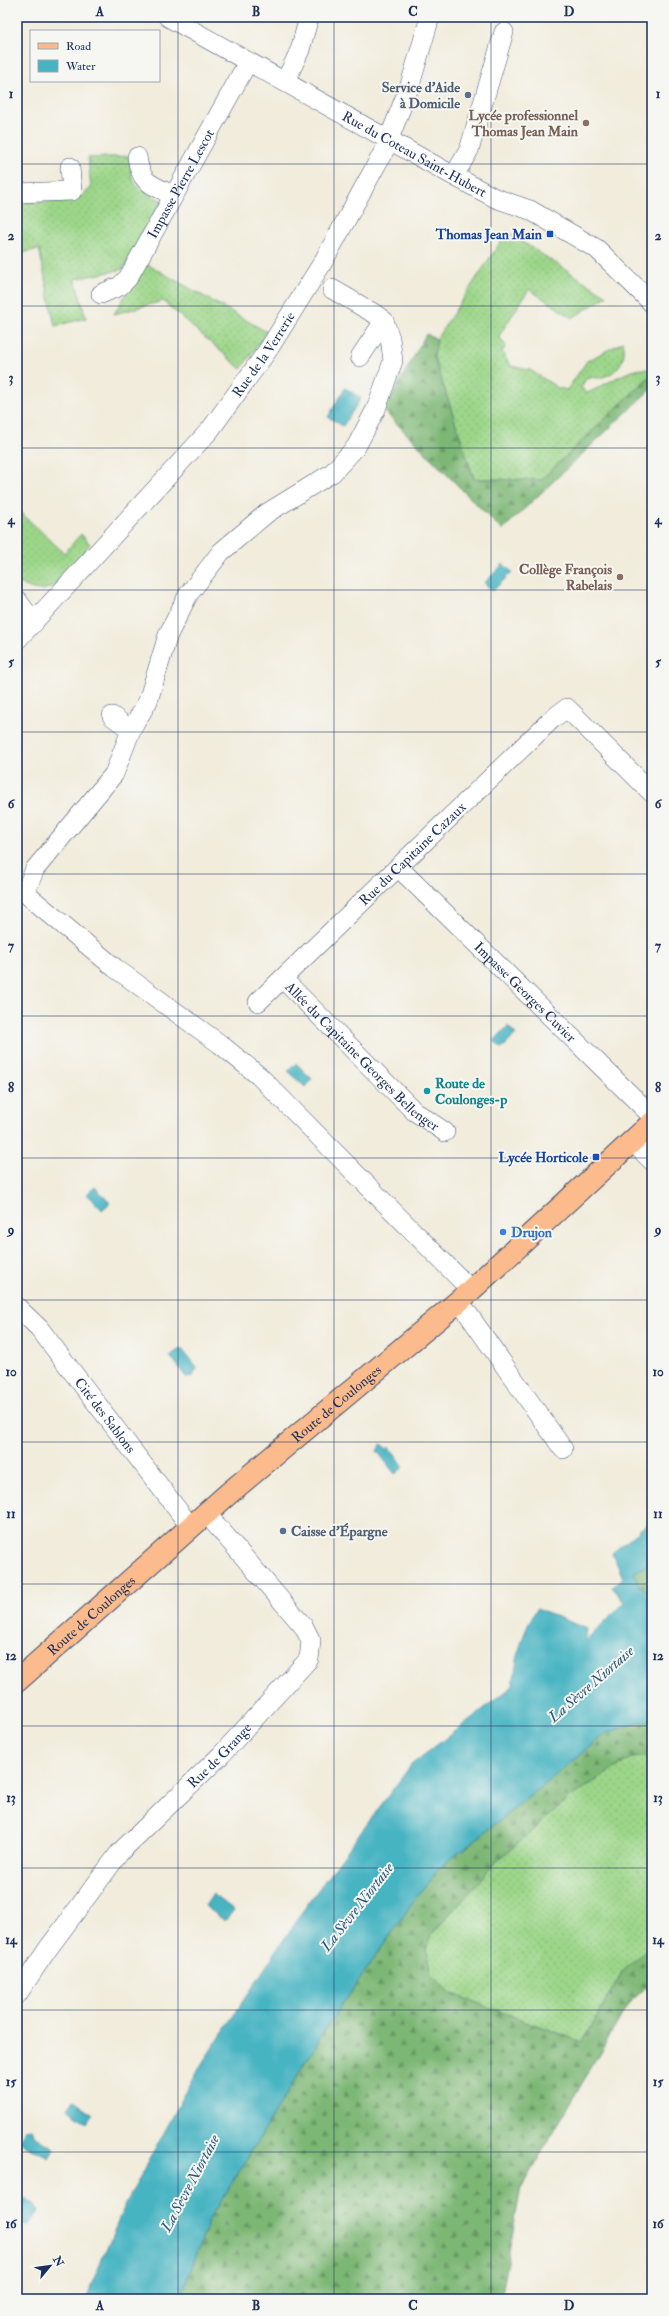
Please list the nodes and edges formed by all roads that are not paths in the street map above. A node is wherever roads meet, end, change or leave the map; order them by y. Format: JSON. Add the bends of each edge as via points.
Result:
{"nodes":[{"id":1,"x":168,"y":17,"type":"edge"},
{"id":2,"x":309,"y":17,"type":"edge"},
{"id":3,"x":430,"y":17,"type":"edge"},
{"id":4,"x":504,"y":32,"type":"dead end"},
{"id":5,"x":248,"y":62,"type":"junction"},
{"id":6,"x":285,"y":82,"type":"junction"},
{"id":7,"x":390,"y":139,"type":"junction"},
{"id":8,"x":137,"y":157,"type":"dead end"},
{"id":9,"x":70,"y":167,"type":"dead end"},
{"id":10,"x":454,"y":176,"type":"junction"},
{"id":11,"x":17,"y":193,"type":"edge"},
{"id":12,"x":173,"y":195,"type":"junction"},
{"id":13,"x":597,"y":249,"type":"junction"},
{"id":14,"x":652,"y":288,"type":"edge"},
{"id":15,"x":332,"y":289,"type":"dead end"},
{"id":16,"x":101,"y":294,"type":"dead end"},
{"id":17,"x":652,"y":303,"type":"edge"},
{"id":18,"x":384,"y":321,"type":"junction"},
{"id":19,"x":360,"y":357,"type":"dead end"},
{"id":20,"x":17,"y":600,"type":"edge"},
{"id":21,"x":34,"y":623,"type":"junction"},
{"id":22,"x":17,"y":640,"type":"edge"},
{"id":23,"x":112,"y":716,"type":"dead end"},
{"id":24,"x":131,"y":730,"type":"junction"},
{"id":25,"x":652,"y":793,"type":"edge"},
{"id":26,"x":399,"y":868,"type":"junction"},
{"id":27,"x":282,"y":979,"type":"junction"},
{"id":28,"x":258,"y":1002,"type":"dead end"},
{"id":29,"x":652,"y":1116,"type":"edge"},
{"id":30,"x":652,"y":1123,"type":"edge"},
{"id":31,"x":445,"y":1132,"type":"dead end"},
{"id":32,"x":632,"y":1140,"type":"junction"},
{"id":33,"x":652,"y":1161,"type":"edge"},
{"id":34,"x":465,"y":1295,"type":"junction"},
{"id":35,"x":17,"y":1307,"type":"edge"},
{"id":36,"x":563,"y":1449,"type":"dead end"},
{"id":37,"x":198,"y":1520,"type":"junction"},
{"id":38,"x":17,"y":1681,"type":"edge"},
{"id":39,"x":17,"y":1995,"type":"edge"}],
"edges":[{"from":1,"to":5,"type":"street","name":"Rue du Coteau Saint-Hubert"},
{"from":2,"to":6,"type":"street","via":[[300,50]]},
{"from":3,"to":7,"type":"street","name":"Rue de la Verrerie","via":[[410,85]]},
{"from":4,"to":10,"type":"street","via":[[469,150]]},
{"from":5,"to":6,"type":"street","name":"Rue du Coteau Saint-Hubert"},
{"from":5,"to":12,"type":"street","name":"Impasse Pierre Lescot"},
{"from":6,"to":7,"type":"street","name":"Rue du Coteau Saint-Hubert"},
{"from":7,"to":10,"type":"street","name":"Rue du Coteau Saint-Hubert"},
{"from":7,"to":21,"type":"street","name":"Rue de la Verrerie","via":[[319,268],[268,350],[210,430]]},
{"from":8,"to":12,"type":"street","via":[[139,172],[148,183]]},
{"from":9,"to":11,"type":"street","via":[[72,190]]},
{"from":10,"to":13,"type":"street","name":"Rue du Coteau Saint-Hubert","via":[[495,198],[530,210]]},
{"from":12,"to":16,"type":"street","name":"Impasse Pierre Lescot","via":[[128,278],[120,286]]},
{"from":13,"to":14,"type":"street","via":[[630,269]]},
{"from":13,"to":17,"type":"street","name":"Rue du Coteau Saint-Hubert"},
{"from":15,"to":18,"type":"street"},
{"from":18,"to":19,"type":"street"},
{"from":18,"to":24,"type":"street","via":[[390,338],[393,362],[376,409],[356,447],[332,473],[268,513],[221,552],[188,596],[168,635],[148,701]]},
{"from":20,"to":21,"type":"street"},
{"from":21,"to":22,"type":"street","name":"Rue de la Verrerie"},
{"from":23,"to":24,"type":"street"},
{"from":24,"to":34,"type":"street","via":[[114,774],[35,869],[25,893],[115,968],[220,1044],[259,1076]]},
{"from":25,"to":26,"type":"street","name":"Rue du Capitaine Cazaux","via":[[567,708],[552,719]]},
{"from":26,"to":27,"type":"street","name":"Rue du Capitaine Cazaux"},
{"from":26,"to":29,"type":"street","name":"Impasse Georges Cuvier"},
{"from":27,"to":28,"type":"street","name":"Rue du Capitaine Cazaux"},
{"from":27,"to":31,"type":"street","name":"Allée du Capitaine Georges Bellenger","via":[[414,1111]]},
{"from":30,"to":32,"type":"main road","name":"Route de Coulonges"},
{"from":32,"to":33,"type":"street"},
{"from":32,"to":34,"type":"main road","name":"Route de Coulonges"},
{"from":34,"to":36,"type":"street"},
{"from":34,"to":37,"type":"main road","name":"Route de Coulonges"},
{"from":35,"to":37,"type":"street","name":"Cité des Sablons","via":[[39,1328]]},
{"from":37,"to":38,"type":"main road","name":"Route de Coulonges"},
{"from":37,"to":39,"type":"street","name":"Rue de Grange","via":[[304,1627],[311,1641],[309,1659],[221,1755],[120,1852]]}]}
